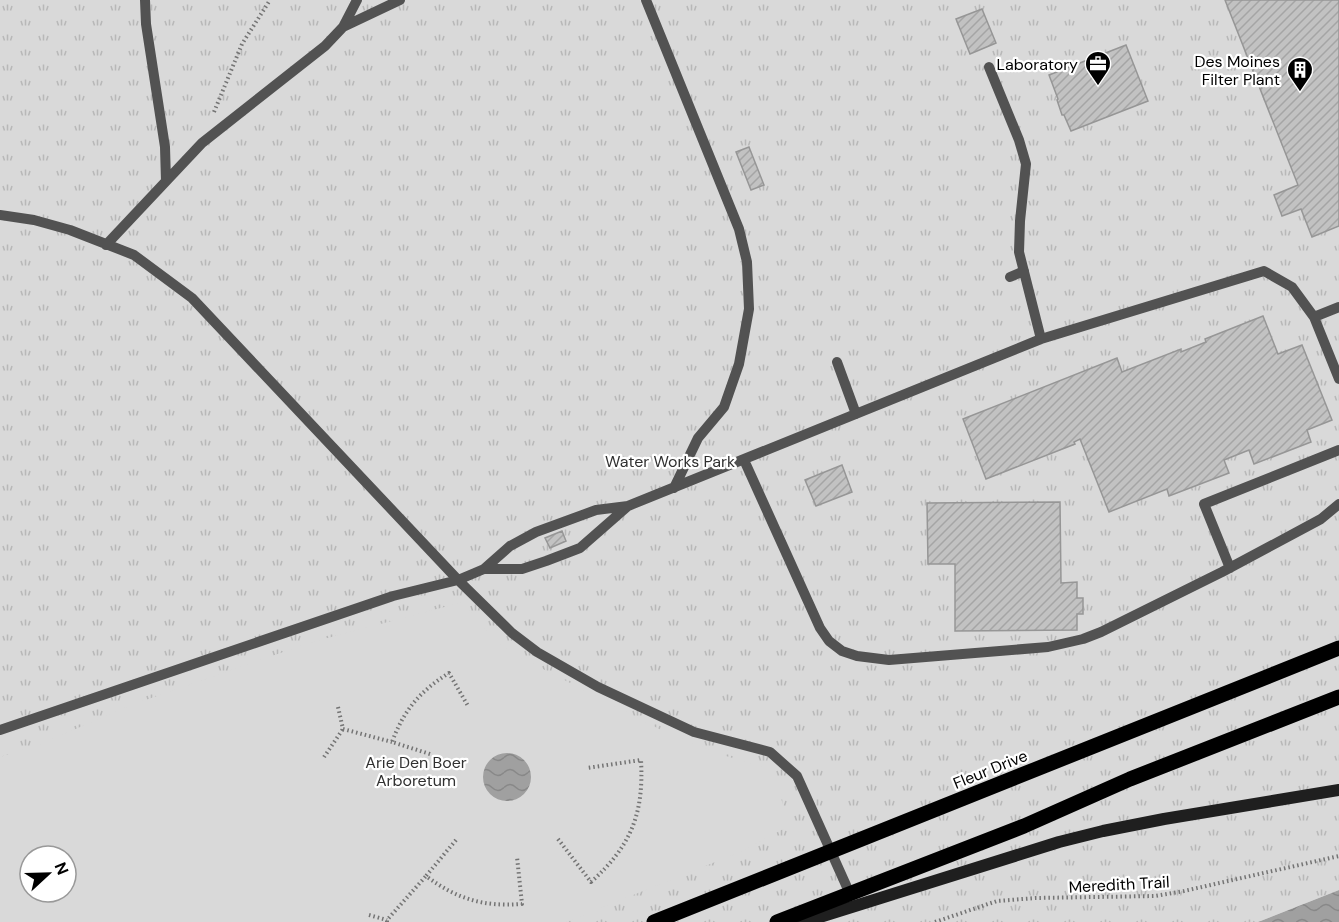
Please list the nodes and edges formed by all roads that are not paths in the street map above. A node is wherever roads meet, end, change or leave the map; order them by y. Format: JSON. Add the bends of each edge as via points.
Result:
{"nodes":[{"id":1,"x":145,"y":0,"type":"edge"},
{"id":2,"x":357,"y":0,"type":"edge"},
{"id":3,"x":400,"y":0,"type":"edge"},
{"id":4,"x":646,"y":0,"type":"edge"},
{"id":5,"x":344,"y":27,"type":"junction"},
{"id":6,"x":988,"y":67,"type":"dead end"},
{"id":7,"x":166,"y":181,"type":"junction"},
{"id":8,"x":0,"y":215,"type":"edge"},
{"id":9,"x":106,"y":245,"type":"junction"},
{"id":10,"x":1024,"y":271,"type":"junction"},
{"id":11,"x":1010,"y":277,"type":"dead end"},
{"id":12,"x":1339,"y":307,"type":"edge"},
{"id":13,"x":1314,"y":317,"type":"junction"},
{"id":14,"x":1041,"y":339,"type":"junction"},
{"id":15,"x":837,"y":362,"type":"dead end"},
{"id":16,"x":1339,"y":379,"type":"edge"},
{"id":17,"x":856,"y":414,"type":"junction"},
{"id":18,"x":1339,"y":450,"type":"edge"},
{"id":19,"x":744,"y":460,"type":"junction"},
{"id":20,"x":674,"y":488,"type":"junction"},
{"id":21,"x":1339,"y":504,"type":"edge"},
{"id":22,"x":628,"y":506,"type":"junction"},
{"id":23,"x":1230,"y":568,"type":"junction"},
{"id":24,"x":484,"y":569,"type":"junction"},
{"id":25,"x":458,"y":579,"type":"junction"},
{"id":26,"x":1339,"y":643,"type":"edge"},
{"id":27,"x":1339,"y":648,"type":"edge"},
{"id":28,"x":1277,"y":673,"type":"junction"},
{"id":29,"x":1339,"y":696,"type":"edge"},
{"id":30,"x":0,"y":730,"type":"edge"},
{"id":31,"x":1339,"y":790,"type":"edge"},
{"id":32,"x":831,"y":852,"type":"junction"},
{"id":33,"x":850,"y":894,"type":"junction"},
{"id":34,"x":654,"y":922,"type":"edge"},
{"id":35,"x":777,"y":922,"type":"edge"},
{"id":36,"x":804,"y":922,"type":"edge"}],
"edges":[{"from":1,"to":7,"type":"lane"},
{"from":2,"to":5,"type":"lane"},
{"from":3,"to":5,"type":"lane"},
{"from":4,"to":20,"type":"lane","via":[[739,229],[747,262],[749,309],[740,364],[724,407],[698,438]]},
{"from":5,"to":7,"type":"lane","via":[[202,143]]},
{"from":6,"to":10,"type":"lane","via":[[1026,164],[1019,252]]},
{"from":7,"to":9,"type":"lane"},
{"from":8,"to":9,"type":"lane","via":[[70,230]]},
{"from":9,"to":25,"type":"lane","via":[[134,255],[192,298]]},
{"from":10,"to":11,"type":"lane"},
{"from":10,"to":14,"type":"lane"},
{"from":12,"to":13,"type":"lane"},
{"from":13,"to":14,"type":"lane","via":[[1292,287],[1264,271]]},
{"from":13,"to":16,"type":"lane"},
{"from":14,"to":17,"type":"lane"},
{"from":15,"to":17,"type":"lane"},
{"from":17,"to":19,"type":"lane"},
{"from":18,"to":23,"type":"lane","via":[[1204,504]]},
{"from":19,"to":20,"type":"lane"},
{"from":19,"to":23,"type":"lane","via":[[820,628],[842,651],[857,656],[889,660],[1071,642],[1101,632]]},
{"from":20,"to":22,"type":"lane"},
{"from":21,"to":23,"type":"lane","via":[[1321,519]]},
{"from":22,"to":24,"type":"lane","via":[[596,510],[536,532],[510,546]]},
{"from":22,"to":24,"type":"lane","via":[[580,548],[522,569]]},
{"from":24,"to":25,"type":"lane"},
{"from":25,"to":30,"type":"lane","via":[[393,596]]},
{"from":25,"to":32,"type":"lane","via":[[512,633],[598,687],[694,732],[771,752],[796,776]]},
{"from":26,"to":28,"type":"main road"},
{"from":27,"to":28,"type":"main road","name":"Fleur Drive"},
{"from":28,"to":32,"type":"main road","name":"Fleur Drive"},
{"from":29,"to":33,"type":"main road"},
{"from":31,"to":36,"type":"main road","via":[[1103,831]]},
{"from":32,"to":33,"type":"lane"},
{"from":32,"to":34,"type":"main road","name":"Fleur Drive"},
{"from":33,"to":35,"type":"main road"}]}
